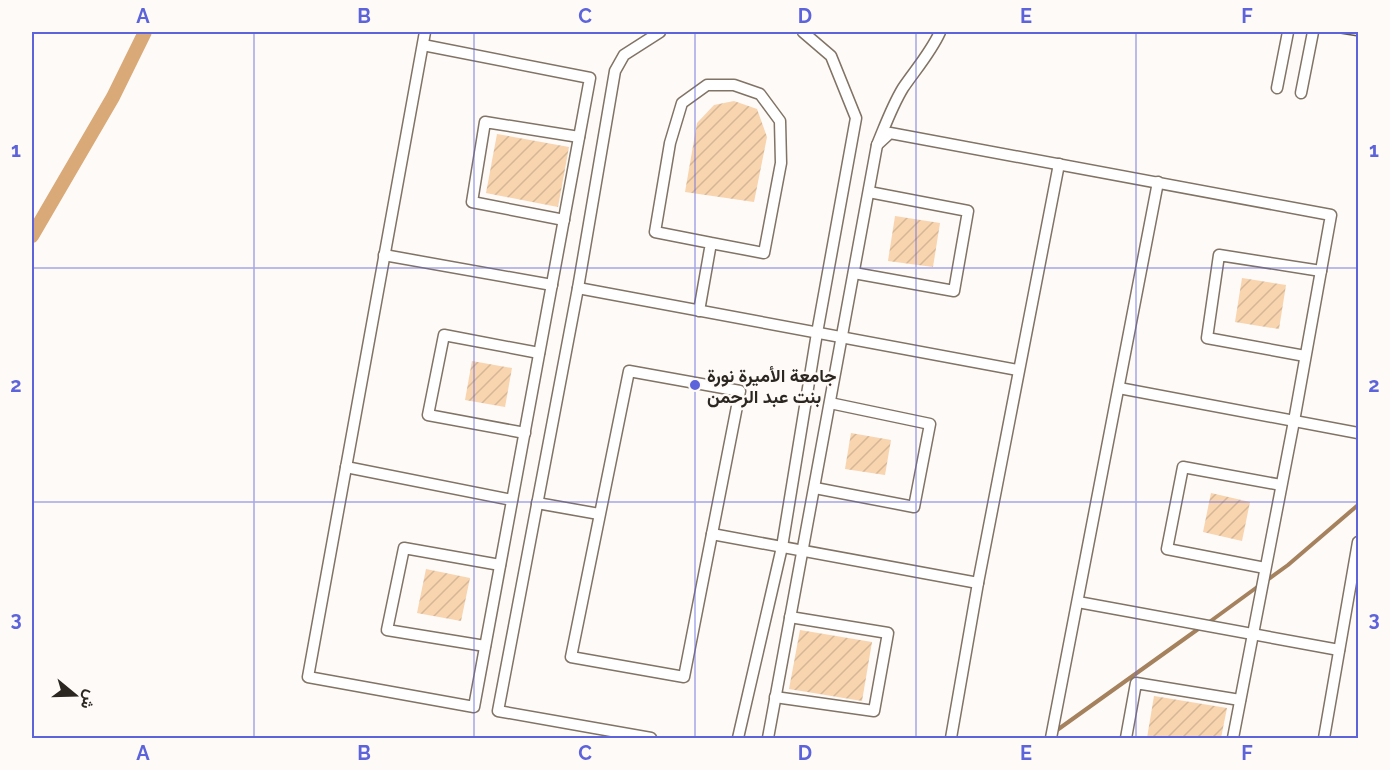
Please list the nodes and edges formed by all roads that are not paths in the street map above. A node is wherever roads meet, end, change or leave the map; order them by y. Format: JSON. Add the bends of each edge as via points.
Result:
{"nodes":[{"id":1,"x":425,"y":32,"type":"edge"},
{"id":2,"x":660,"y":32,"type":"edge"},
{"id":3,"x":803,"y":32,"type":"edge"},
{"id":4,"x":940,"y":32,"type":"edge"},
{"id":5,"x":1288,"y":32,"type":"edge"},
{"id":6,"x":1314,"y":32,"type":"edge"},
{"id":7,"x":423,"y":45,"type":"junction"},
{"id":8,"x":1277,"y":88,"type":"dead end"},
{"id":9,"x":1301,"y":93,"type":"dead end"},
{"id":10,"x":579,"y":137,"type":"junction"},
{"id":11,"x":877,"y":145,"type":"junction"},
{"id":12,"x":1059,"y":164,"type":"junction"},
{"id":13,"x":1158,"y":182,"type":"junction"},
{"id":14,"x":869,"y":192,"type":"junction"},
{"id":15,"x":564,"y":220,"type":"junction"},
{"id":16,"x":711,"y":243,"type":"junction"},
{"id":17,"x":384,"y":255,"type":"junction"},
{"id":18,"x":1320,"y":271,"type":"junction"},
{"id":19,"x":854,"y":273,"type":"junction"},
{"id":20,"x":552,"y":285,"type":"junction"},
{"id":21,"x":578,"y":288,"type":"junction"},
{"id":22,"x":699,"y":311,"type":"junction"},
{"id":23,"x":818,"y":333,"type":"junction"},
{"id":24,"x":843,"y":337,"type":"junction"},
{"id":25,"x":539,"y":353,"type":"junction"},
{"id":26,"x":1305,"y":357,"type":"junction"},
{"id":27,"x":1018,"y":370,"type":"junction"},
{"id":28,"x":1119,"y":388,"type":"junction"},
{"id":29,"x":830,"y":403,"type":"junction"},
{"id":30,"x":1294,"y":421,"type":"junction"},
{"id":31,"x":525,"y":433,"type":"junction"},
{"id":32,"x":1359,"y":433,"type":"edge"},
{"id":33,"x":346,"y":467,"type":"junction"},
{"id":34,"x":1281,"y":485,"type":"junction"},
{"id":35,"x":814,"y":488,"type":"junction"},
{"id":36,"x":512,"y":500,"type":"junction"},
{"id":37,"x":537,"y":503,"type":"junction"},
{"id":38,"x":599,"y":514,"type":"junction"},
{"id":39,"x":712,"y":534,"type":"junction"},
{"id":40,"x":1359,"y":542,"type":"edge"},
{"id":41,"x":782,"y":547,"type":"junction"},
{"id":42,"x":803,"y":551,"type":"junction"},
{"id":43,"x":500,"y":565,"type":"junction"},
{"id":44,"x":1265,"y":568,"type":"junction"},
{"id":45,"x":978,"y":583,"type":"junction"},
{"id":46,"x":1078,"y":602,"type":"junction"},
{"id":47,"x":790,"y":617,"type":"junction"},
{"id":48,"x":1253,"y":634,"type":"junction"},
{"id":49,"x":485,"y":646,"type":"junction"},
{"id":50,"x":1339,"y":650,"type":"junction"},
{"id":51,"x":775,"y":697,"type":"junction"},
{"id":52,"x":1240,"y":700,"type":"junction"},
{"id":53,"x":651,"y":738,"type":"edge"},
{"id":54,"x":738,"y":738,"type":"edge"},
{"id":55,"x":768,"y":738,"type":"edge"},
{"id":56,"x":951,"y":738,"type":"edge"},
{"id":57,"x":1051,"y":738,"type":"edge"},
{"id":58,"x":1126,"y":738,"type":"edge"},
{"id":59,"x":1233,"y":738,"type":"edge"},
{"id":60,"x":1324,"y":738,"type":"edge"}],
"edges":[{"from":1,"to":7,"type":"street"},
{"from":2,"to":21,"type":"street","via":[[624,55],[615,71]]},
{"from":3,"to":23,"type":"street","via":[[831,56],[856,118]]},
{"from":4,"to":11,"type":"street","via":[[902,90]]},
{"from":5,"to":8,"type":"street"},
{"from":6,"to":9,"type":"street"},
{"from":7,"to":10,"type":"street","via":[[590,78]]},
{"from":7,"to":17,"type":"street"},
{"from":10,"to":15,"type":"street"},
{"from":10,"to":15,"type":"street","via":[[485,122],[472,202]]},
{"from":11,"to":12,"type":"street","via":[[890,133]]},
{"from":11,"to":14,"type":"street"},
{"from":12,"to":13,"type":"street"},
{"from":12,"to":27,"type":"street"},
{"from":13,"to":18,"type":"street","via":[[1330,215]]},
{"from":13,"to":28,"type":"street"},
{"from":14,"to":19,"type":"street"},
{"from":14,"to":19,"type":"street","via":[[968,211],[954,291]]},
{"from":15,"to":20,"type":"street"},
{"from":16,"to":16,"type":"street","via":[[764,253],[780,163],[780,121],[760,94],[734,85],[707,86],[682,103],[670,143],[655,232]]},
{"from":16,"to":22,"type":"street"},
{"from":17,"to":20,"type":"street"},
{"from":17,"to":33,"type":"street"},
{"from":18,"to":26,"type":"street"},
{"from":18,"to":26,"type":"street","via":[[1219,255],[1207,338]]},
{"from":19,"to":24,"type":"street"},
{"from":20,"to":25,"type":"street"},
{"from":21,"to":22,"type":"street"},
{"from":21,"to":37,"type":"street"},
{"from":22,"to":23,"type":"street"},
{"from":23,"to":24,"type":"street"},
{"from":23,"to":41,"type":"street"},
{"from":24,"to":27,"type":"street"},
{"from":24,"to":29,"type":"street"},
{"from":25,"to":31,"type":"street"},
{"from":25,"to":31,"type":"street","via":[[444,335],[428,415]]},
{"from":26,"to":30,"type":"street"},
{"from":27,"to":45,"type":"street"},
{"from":28,"to":30,"type":"street"},
{"from":28,"to":46,"type":"street"},
{"from":29,"to":35,"type":"street"},
{"from":29,"to":35,"type":"street","via":[[930,424],[914,507]]},
{"from":30,"to":32,"type":"street"},
{"from":30,"to":34,"type":"street"},
{"from":31,"to":36,"type":"street"},
{"from":33,"to":36,"type":"street"},
{"from":33,"to":49,"type":"street","via":[[308,677],[474,707]]},
{"from":34,"to":44,"type":"street"},
{"from":34,"to":44,"type":"street","via":[[1183,467],[1167,549]]},
{"from":35,"to":42,"type":"street"},
{"from":36,"to":43,"type":"street"},
{"from":37,"to":38,"type":"street"},
{"from":37,"to":53,"type":"street","via":[[498,711]]},
{"from":38,"to":39,"type":"street","via":[[629,371],[740,391]]},
{"from":38,"to":39,"type":"street","via":[[571,657],[684,677]]},
{"from":39,"to":41,"type":"street"},
{"from":40,"to":50,"type":"street"},
{"from":41,"to":42,"type":"street"},
{"from":41,"to":54,"type":"street"},
{"from":42,"to":45,"type":"street"},
{"from":42,"to":47,"type":"street"},
{"from":43,"to":49,"type":"street"},
{"from":43,"to":49,"type":"street","via":[[404,548],[387,630]]},
{"from":44,"to":48,"type":"street"},
{"from":45,"to":56,"type":"street"},
{"from":46,"to":48,"type":"street"},
{"from":46,"to":57,"type":"street"},
{"from":47,"to":51,"type":"street"},
{"from":47,"to":51,"type":"street","via":[[888,633],[874,711]]},
{"from":48,"to":50,"type":"street"},
{"from":48,"to":52,"type":"street"},
{"from":50,"to":60,"type":"street"},
{"from":51,"to":55,"type":"street"},
{"from":52,"to":58,"type":"street","via":[[1136,683]]},
{"from":52,"to":59,"type":"street"}]}
